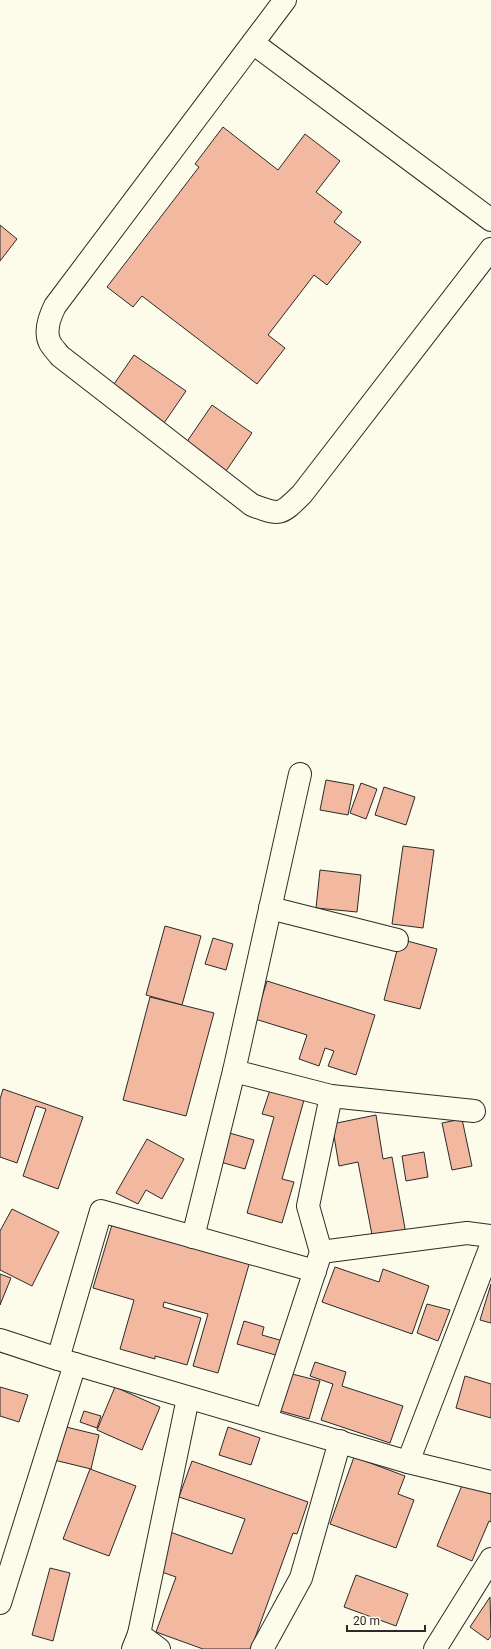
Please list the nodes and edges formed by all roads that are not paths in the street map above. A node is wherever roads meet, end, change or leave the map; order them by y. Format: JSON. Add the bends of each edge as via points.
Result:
{"nodes":[{"id":1,"x":285,"y":0,"type":"edge"},
{"id":2,"x":253,"y":42,"type":"junction"},
{"id":3,"x":491,"y":220,"type":"edge"},
{"id":4,"x":491,"y":249,"type":"edge"},
{"id":5,"x":300,"y":774,"type":"dead end"},
{"id":6,"x":270,"y":908,"type":"junction"},
{"id":7,"x":397,"y":940,"type":"dead end"},
{"id":8,"x":234,"y":1071,"type":"junction"},
{"id":9,"x":331,"y":1096,"type":"junction"},
{"id":10,"x":474,"y":1111,"type":"dead end"},
{"id":11,"x":491,"y":1236,"type":"edge"},
{"id":12,"x":193,"y":1237,"type":"junction"},
{"id":13,"x":491,"y":1246,"type":"edge"},
{"id":14,"x":318,"y":1262,"type":"junction"},
{"id":15,"x":0,"y":1340,"type":"edge"},
{"id":16,"x":66,"y":1362,"type":"junction"},
{"id":17,"x":188,"y":1398,"type":"junction"},
{"id":18,"x":266,"y":1420,"type":"junction"},
{"id":19,"x":340,"y":1441,"type":"junction"},
{"id":20,"x":408,"y":1462,"type":"junction"},
{"id":21,"x":491,"y":1482,"type":"edge"},
{"id":22,"x":491,"y":1559,"type":"edge"},
{"id":23,"x":0,"y":1603,"type":"edge"},
{"id":24,"x":136,"y":1641,"type":"edge"},
{"id":25,"x":158,"y":1649,"type":"edge"},
{"id":26,"x":262,"y":1649,"type":"edge"},
{"id":27,"x":435,"y":1649,"type":"edge"}],
"edges":[{"from":1,"to":2,"type":"street"},
{"from":2,"to":3,"type":"street"},
{"from":2,"to":4,"type":"street","via":[[55,306],[47,330],[49,343],[60,356],[252,505],[272,513],[286,510],[302,494]]},
{"from":5,"to":6,"type":"street"},
{"from":6,"to":7,"type":"street"},
{"from":6,"to":8,"type":"street"},
{"from":8,"to":9,"type":"street"},
{"from":8,"to":12,"type":"street"},
{"from":9,"to":10,"type":"street"},
{"from":9,"to":14,"type":"street","via":[[308,1206]]},
{"from":11,"to":14,"type":"street","via":[[467,1233]]},
{"from":12,"to":14,"type":"street"},
{"from":12,"to":16,"type":"street","via":[[101,1211]]},
{"from":13,"to":20,"type":"street"},
{"from":14,"to":18,"type":"street"},
{"from":15,"to":16,"type":"street"},
{"from":16,"to":17,"type":"street"},
{"from":16,"to":23,"type":"street"},
{"from":17,"to":18,"type":"street"},
{"from":17,"to":24,"type":"street"},
{"from":18,"to":19,"type":"street"},
{"from":19,"to":20,"type":"street"},
{"from":19,"to":26,"type":"street","via":[[301,1578]]},
{"from":20,"to":21,"type":"street"},
{"from":22,"to":27,"type":"street"},
{"from":24,"to":25,"type":"street"}]}
